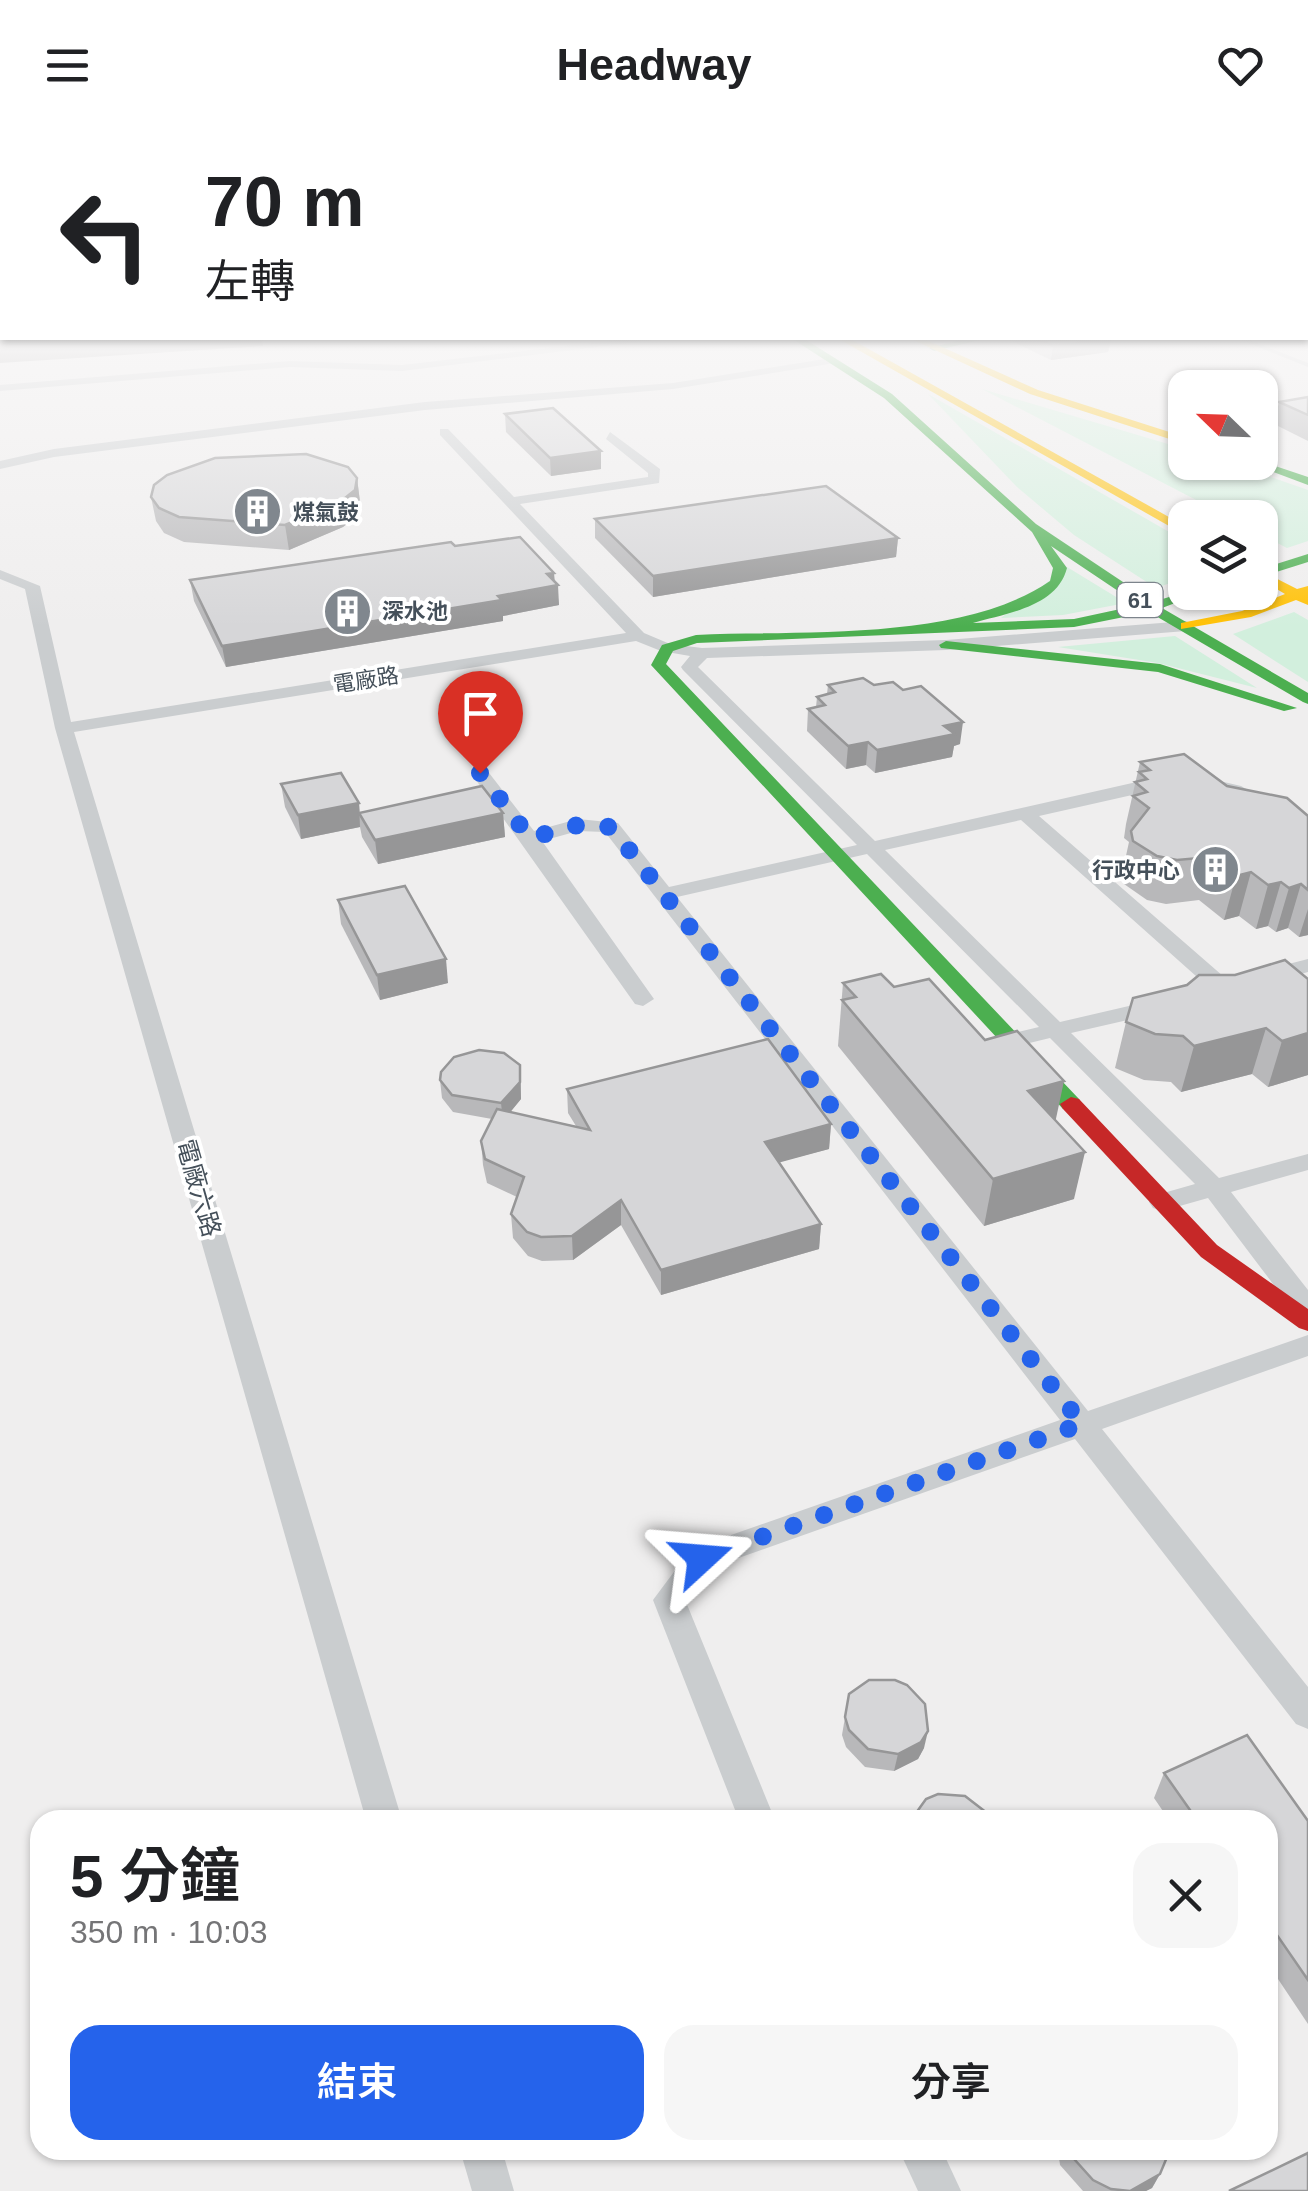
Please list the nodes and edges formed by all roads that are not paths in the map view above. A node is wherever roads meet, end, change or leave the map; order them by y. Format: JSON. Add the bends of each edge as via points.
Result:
{"nodes":[{"id":1,"x":207,"y":434,"type":"edge"},
{"id":2,"x":446,"y":434,"type":"edge"},
{"id":3,"x":930,"y":434,"type":"edge"},
{"id":4,"x":1021,"y":434,"type":"edge"},
{"id":5,"x":1033,"y":434,"type":"edge"},
{"id":6,"x":610,"y":436,"type":"dead end"},
{"id":7,"x":1278,"y":462,"type":"edge"},
{"id":8,"x":0,"y":465,"type":"edge"},
{"id":9,"x":1308,"y":469,"type":"edge"},
{"id":10,"x":1278,"y":471,"type":"edge"},
{"id":11,"x":1308,"y":481,"type":"edge"},
{"id":12,"x":510,"y":502,"type":"junction"},
{"id":13,"x":1155,"y":506,"type":"junction"},
{"id":14,"x":1168,"y":511,"type":"edge"},
{"id":15,"x":1168,"y":517,"type":"edge"},
{"id":16,"x":1032,"y":527,"type":"junction"},
{"id":17,"x":1308,"y":558,"type":"edge"},
{"id":18,"x":1278,"y":567,"type":"edge"},
{"id":19,"x":1278,"y":568,"type":"edge"},
{"id":20,"x":0,"y":574,"type":"edge"},
{"id":21,"x":1278,"y":584,"type":"edge"},
{"id":22,"x":1308,"y":587,"type":"edge"},
{"id":23,"x":1308,"y":601,"type":"edge"},
{"id":24,"x":1168,"y":602,"type":"edge"},
{"id":25,"x":1151,"y":607,"type":"junction"},
{"id":26,"x":1186,"y":626,"type":"junction"},
{"id":27,"x":638,"y":636,"type":"junction"},
{"id":28,"x":936,"y":638,"type":"junction"},
{"id":29,"x":667,"y":648,"type":"junction"},
{"id":30,"x":702,"y":652,"type":"junction"},
{"id":31,"x":1308,"y":699,"type":"edge"},
{"id":32,"x":1308,"y":714,"type":"edge"},
{"id":33,"x":64,"y":728,"type":"junction"},
{"id":34,"x":480,"y":773,"type":"dead end"},
{"id":35,"x":1027,"y":815,"type":"junction"},
{"id":36,"x":1308,"y":834,"type":"edge"},
{"id":37,"x":530,"y":838,"type":"junction"},
{"id":38,"x":867,"y":847,"type":"junction"},
{"id":39,"x":834,"y":857,"type":"junction"},
{"id":40,"x":664,"y":894,"type":"junction"},
{"id":41,"x":1308,"y":965,"type":"edge"},
{"id":42,"x":1204,"y":993,"type":"junction"},
{"id":43,"x":643,"y":999,"type":"dead end"},
{"id":44,"x":1057,"y":1034,"type":"junction"},
{"id":45,"x":1010,"y":1041,"type":"junction"},
{"id":46,"x":1308,"y":1162,"type":"edge"},
{"id":47,"x":1214,"y":1189,"type":"junction"},
{"id":48,"x":1162,"y":1202,"type":"junction"},
{"id":49,"x":1308,"y":1310,"type":"edge"},
{"id":50,"x":1308,"y":1322,"type":"edge"},
{"id":51,"x":1308,"y":1345,"type":"edge"},
{"id":52,"x":1082,"y":1424,"type":"junction"},
{"id":53,"x":1308,"y":1713,"type":"edge"},
{"id":54,"x":381,"y":1810,"type":"edge"},
{"id":55,"x":752,"y":1810,"type":"edge"},
{"id":56,"x":484,"y":2160,"type":"edge"},
{"id":57,"x":925,"y":2160,"type":"edge"},
{"id":58,"x":493,"y":2191,"type":"edge"},
{"id":59,"x":940,"y":2191,"type":"edge"}],
"edges":[{"from":1,"to":8,"type":"street"},
{"from":2,"to":12,"type":"street"},
{"from":3,"to":16,"type":"main road","number":"61"},
{"from":4,"to":13,"type":"main road"},
{"from":5,"to":13,"type":"main road"},
{"from":6,"to":12,"type":"street","via":[[655,472],[654,480]]},
{"from":7,"to":9,"type":"main road"},
{"from":10,"to":11,"type":"main road"},
{"from":12,"to":27,"type":"street"},
{"from":13,"to":14,"type":"main road"},
{"from":13,"to":15,"type":"main road"},
{"from":16,"to":25,"type":"main road","number":"61"},
{"from":16,"to":28,"type":"main road","via":[[1060,568],[1056,583],[1027,603]]},
{"from":17,"to":18,"type":"main road"},
{"from":19,"to":22,"type":"main road"},
{"from":20,"to":33,"type":"street","name":"電廠六路","via":[[32,586]]},
{"from":21,"to":23,"type":"main road"},
{"from":22,"to":26,"type":"main road","via":[[1246,614]]},
{"from":24,"to":25,"type":"main road"},
{"from":25,"to":26,"type":"main road","number":"61"},
{"from":25,"to":28,"type":"main road"},
{"from":26,"to":28,"type":"street"},
{"from":26,"to":31,"type":"main road","number":"61"},
{"from":27,"to":29,"type":"street"},
{"from":27,"to":33,"type":"street","name":"電廠路"},
{"from":28,"to":29,"type":"main road","via":[[696,639]]},
{"from":28,"to":30,"type":"street"},
{"from":28,"to":32,"type":"main road","via":[[1160,668]]},
{"from":29,"to":30,"type":"street"},
{"from":29,"to":39,"type":"main road","via":[[658,666]]},
{"from":30,"to":38,"type":"street","via":[[689,668]]},
{"from":33,"to":54,"type":"street","name":"電廠六路"},
{"from":34,"to":37,"type":"street"},
{"from":35,"to":36,"type":"street","via":[[1182,778],[1222,783],[1257,798]]},
{"from":35,"to":38,"type":"street"},
{"from":35,"to":42,"type":"street"},
{"from":37,"to":40,"type":"street","via":[[578,825],[611,827]]},
{"from":37,"to":43,"type":"street"},
{"from":38,"to":39,"type":"street"},
{"from":38,"to":44,"type":"street"},
{"from":39,"to":40,"type":"street"},
{"from":39,"to":45,"type":"main road"},
{"from":40,"to":52,"type":"street"},
{"from":41,"to":42,"type":"street"},
{"from":42,"to":44,"type":"street"},
{"from":44,"to":45,"type":"street"},
{"from":44,"to":47,"type":"street"},
{"from":45,"to":48,"type":"main road"},
{"from":46,"to":47,"type":"street"},
{"from":47,"to":48,"type":"street"},
{"from":47,"to":49,"type":"street"},
{"from":48,"to":50,"type":"main road","via":[[1209,1251]]},
{"from":51,"to":52,"type":"street"},
{"from":52,"to":53,"type":"street"},
{"from":52,"to":55,"type":"street","via":[[702,1558],[669,1600]]},
{"from":56,"to":58,"type":"street"},
{"from":57,"to":59,"type":"street"}]}
